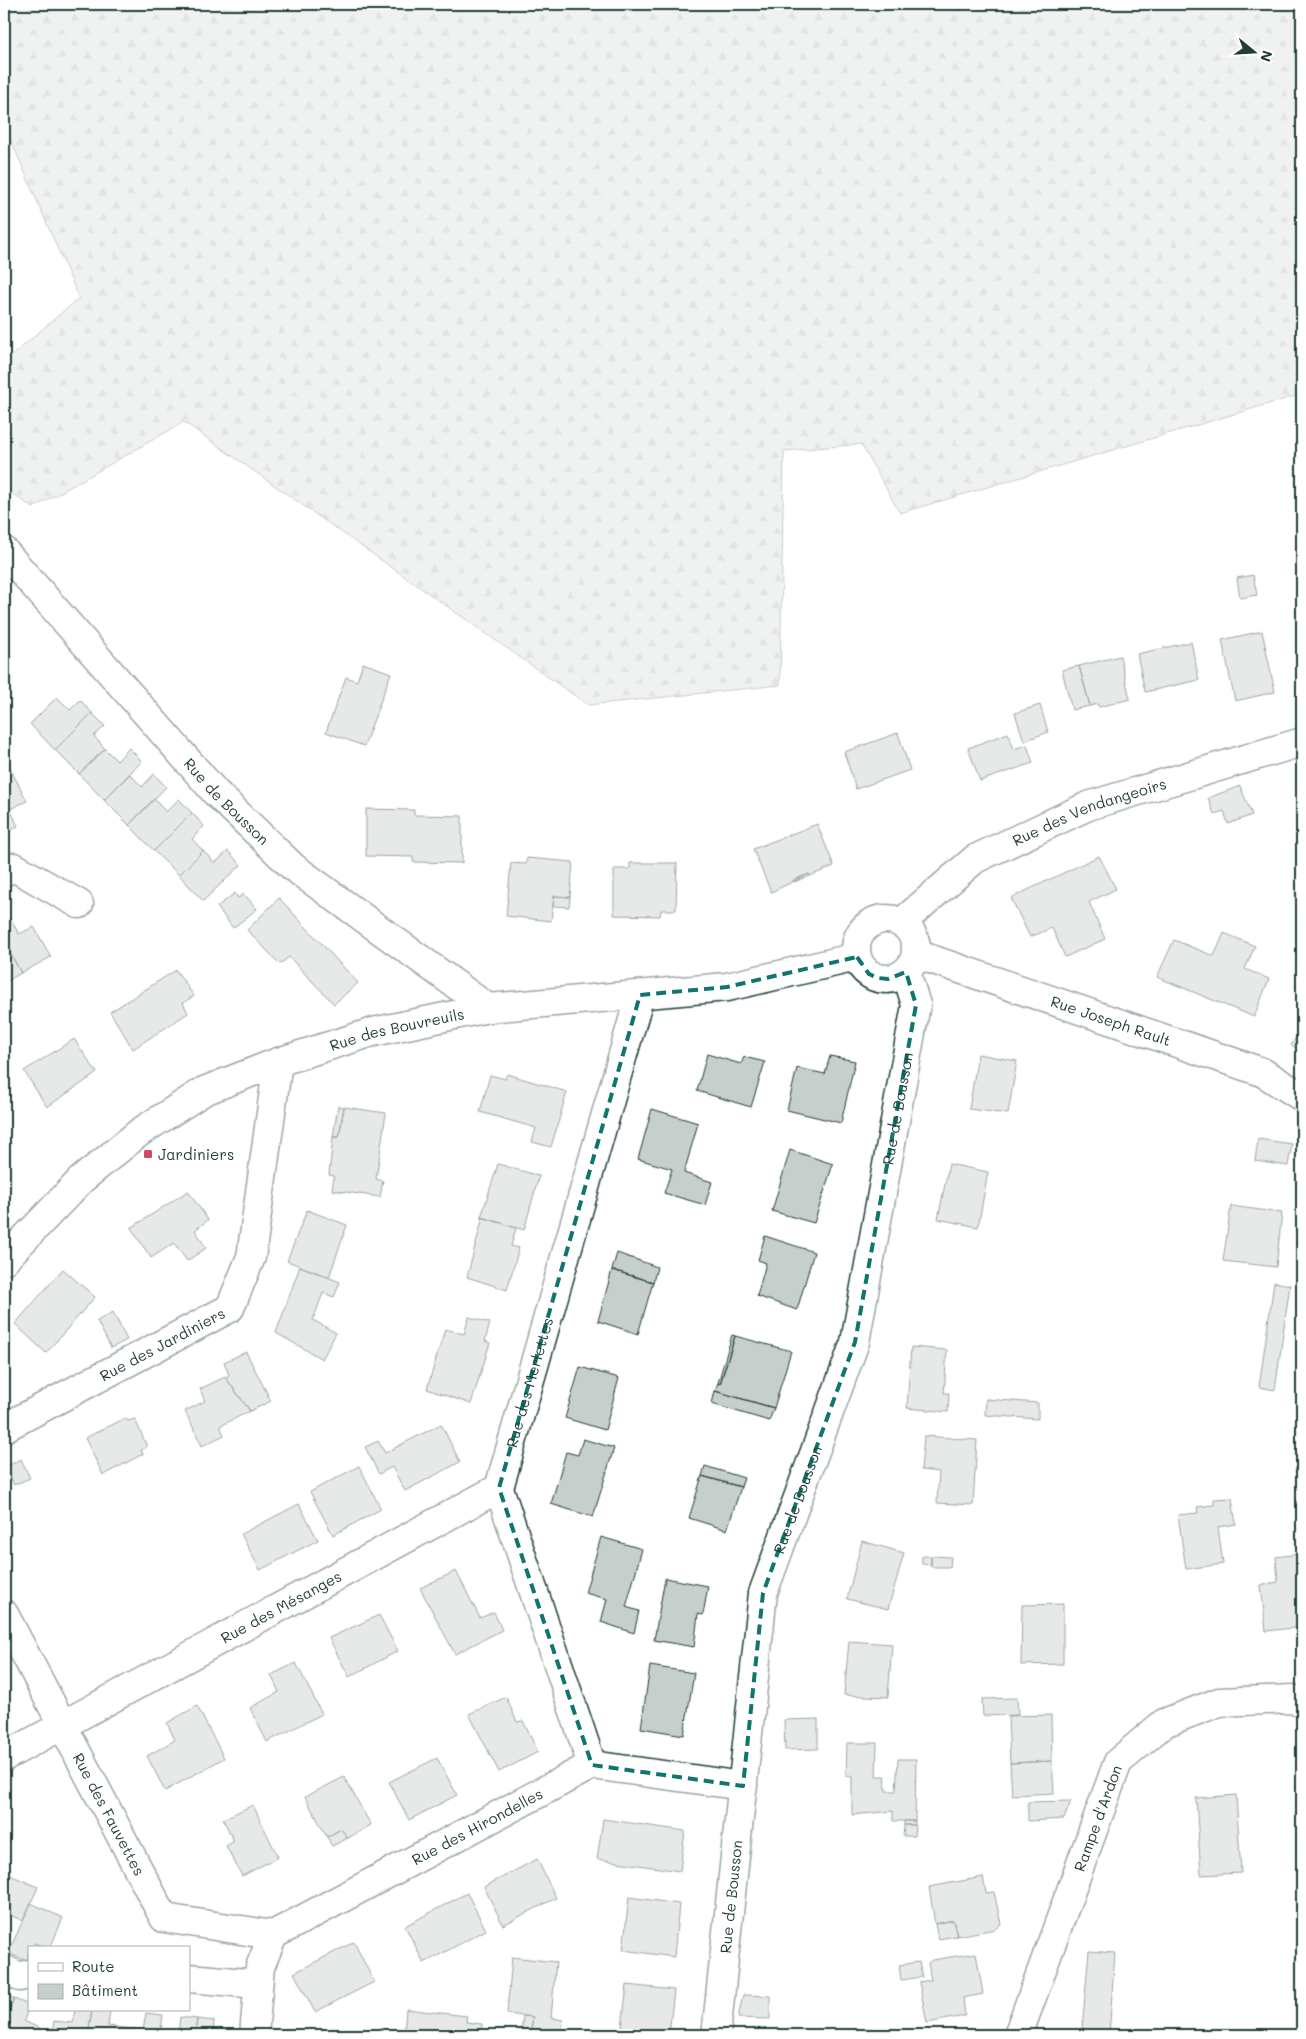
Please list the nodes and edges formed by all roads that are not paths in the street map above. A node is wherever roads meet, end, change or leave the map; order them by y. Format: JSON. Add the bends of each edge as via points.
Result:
{"nodes":[{"id":1,"x":4,"y":551,"type":"edge"},
{"id":2,"x":14,"y":581,"type":"edge"},
{"id":3,"x":1302,"y":742,"type":"edge"},
{"id":4,"x":4,"y":872,"type":"edge"},
{"id":5,"x":79,"y":904,"type":"dead end"},
{"id":6,"x":900,"y":923,"type":"junction"},
{"id":7,"x":857,"y":957,"type":"junction"},
{"id":8,"x":911,"y":963,"type":"junction"},
{"id":9,"x":640,"y":995,"type":"junction"},
{"id":10,"x":488,"y":1008,"type":"junction"},
{"id":11,"x":278,"y":1062,"type":"junction"},
{"id":12,"x":1302,"y":1097,"type":"edge"},
{"id":13,"x":4,"y":1260,"type":"edge"},
{"id":14,"x":4,"y":1428,"type":"edge"},
{"id":15,"x":499,"y":1488,"type":"junction"},
{"id":16,"x":4,"y":1614,"type":"edge"},
{"id":17,"x":1302,"y":1702,"type":"edge"},
{"id":18,"x":64,"y":1726,"type":"junction"},
{"id":19,"x":4,"y":1757,"type":"edge"},
{"id":20,"x":592,"y":1766,"type":"junction"},
{"id":21,"x":743,"y":1786,"type":"junction"},
{"id":22,"x":273,"y":1935,"type":"junction"},
{"id":23,"x":4,"y":1969,"type":"edge"},
{"id":24,"x":28,"y":1974,"type":"edge"},
{"id":25,"x":190,"y":1978,"type":"edge"},
{"id":26,"x":258,"y":1984,"type":"junction"},
{"id":27,"x":254,"y":2035,"type":"edge"},
{"id":28,"x":716,"y":2035,"type":"edge"},
{"id":29,"x":1018,"y":2035,"type":"edge"}],
"edges":[{"from":1,"to":2,"type":"street","name":"Rue de Bousson"},
{"from":2,"to":10,"type":"street","name":"Rue de Bousson","via":[[216,793],[293,867]]},
{"from":3,"to":6,"type":"street","name":"Rue des Vendangeoirs","via":[[1088,806],[975,859]]},
{"from":4,"to":5,"type":"street","via":[[14,866]]},
{"from":6,"to":7,"type":"street","via":[[881,919],[872,923],[858,938]]},
{"from":6,"to":8,"type":"street","via":[[914,936]]},
{"from":7,"to":8,"type":"street","via":[[869,974],[878,978],[888,979]]},
{"from":7,"to":9,"type":"street","name":"Rue des Bouvreuils","via":[[727,987]]},
{"from":8,"to":12,"type":"street","name":"Rue Joseph Rault","via":[[1262,1072]]},
{"from":8,"to":21,"type":"street","name":"Rue de Bousson","via":[[916,1005],[855,1342],[763,1592]]},
{"from":9,"to":10,"type":"street","name":"Rue des Bouvreuils"},
{"from":9,"to":15,"type":"street","name":"Rue des Merlettes"},
{"from":10,"to":11,"type":"street","name":"Rue des Bouvreuils","via":[[373,1032]]},
{"from":11,"to":13,"type":"street","name":"Rue des Bouvreuils","via":[[204,1091],[140,1132],[81,1180]]},
{"from":11,"to":14,"type":"street","name":"Rue des Jardiniers","via":[[251,1257],[230,1308]]},
{"from":15,"to":18,"type":"street","name":"Rue des Mésanges"},
{"from":15,"to":20,"type":"street"},
{"from":16,"to":18,"type":"street","name":"Rue des Fauvettes"},
{"from":17,"to":29,"type":"street","name":"Rampe d'Ardon","via":[[1293,1699],[1219,1702],[1164,1723],[1118,1762]]},
{"from":18,"to":19,"type":"street","name":"Rue des Mésanges"},
{"from":18,"to":22,"type":"street","name":"Rue des Fauvettes","via":[[164,1918]]},
{"from":20,"to":21,"type":"street"},
{"from":20,"to":22,"type":"street","name":"Rue des Hirondelles"},
{"from":21,"to":28,"type":"street","name":"Rue de Bousson"},
{"from":22,"to":26,"type":"street","via":[[260,1967]]},
{"from":23,"to":24,"type":"street","via":[[20,1977]]},
{"from":25,"to":26,"type":"street"},
{"from":26,"to":27,"type":"street"}]}
